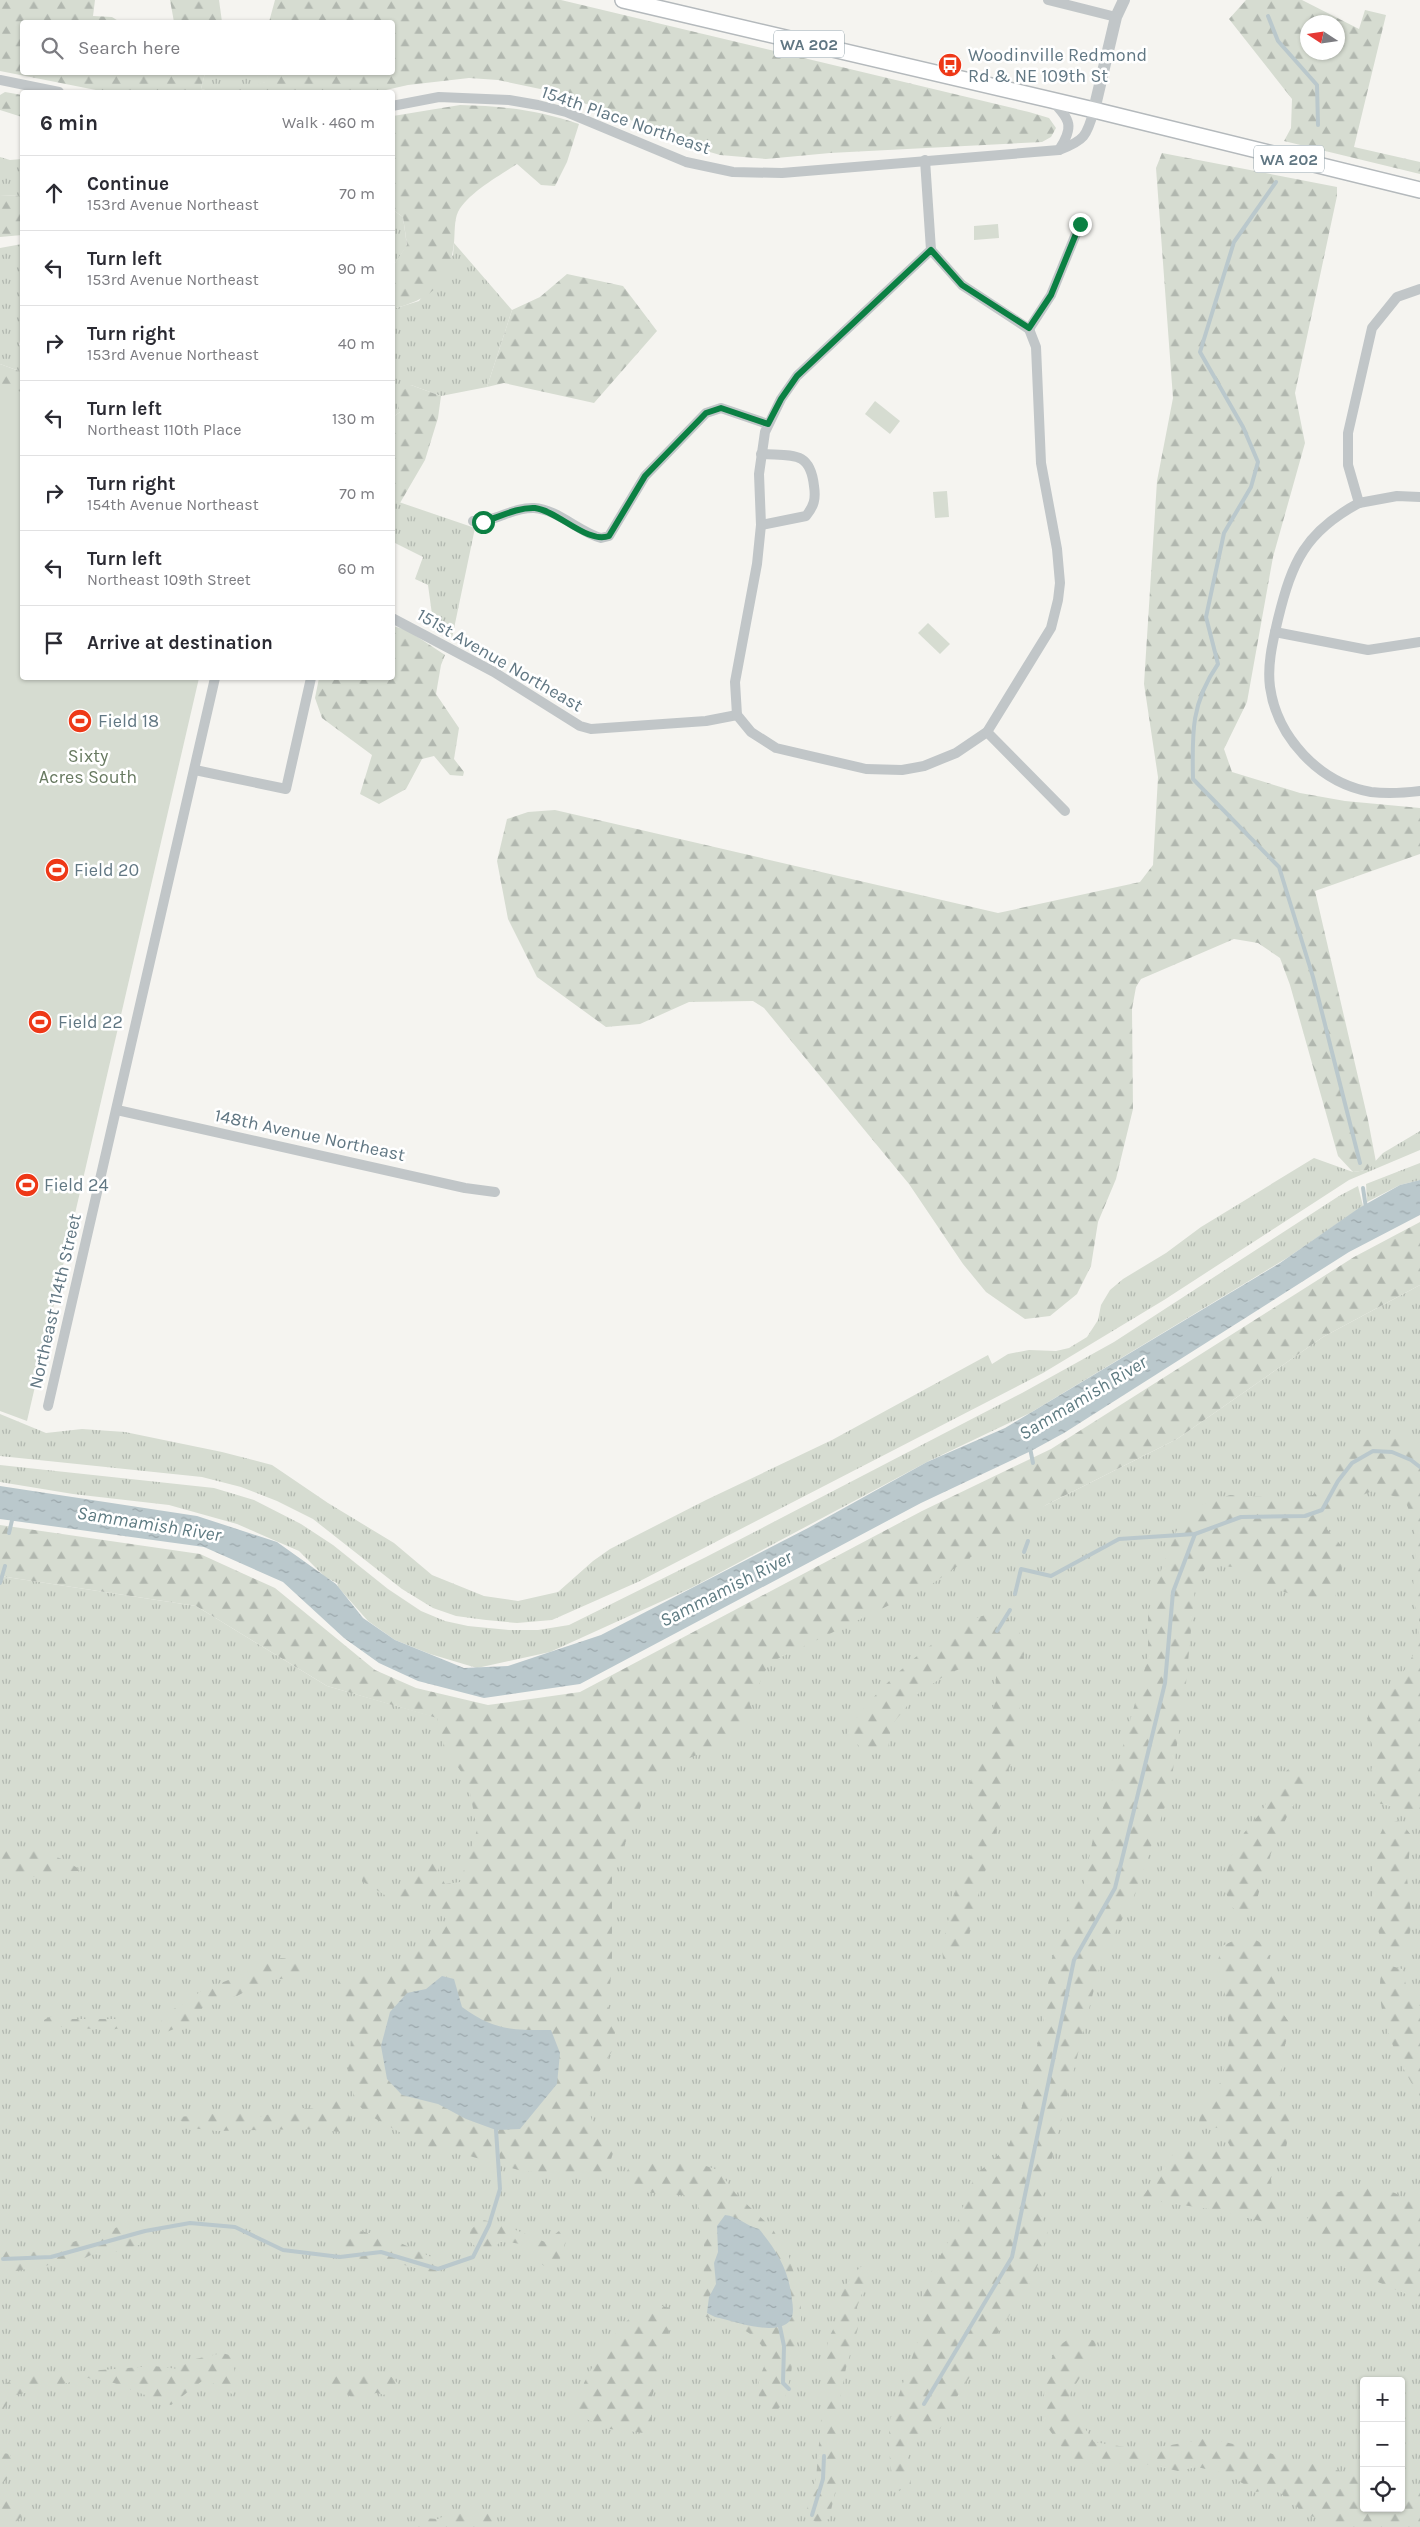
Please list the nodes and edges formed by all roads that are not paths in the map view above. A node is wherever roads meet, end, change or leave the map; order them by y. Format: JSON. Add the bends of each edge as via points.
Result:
{"nodes":[{"id":1,"x":622,"y":0,"type":"edge"},
{"id":2,"x":1048,"y":0,"type":"edge"},
{"id":3,"x":1124,"y":0,"type":"edge"},
{"id":4,"x":1116,"y":17,"type":"junction"},
{"id":5,"x":0,"y":80,"type":"edge"},
{"id":6,"x":49,"y":90,"type":"edge"},
{"id":7,"x":1052,"y":101,"type":"junction"},
{"id":8,"x":395,"y":105,"type":"edge"},
{"id":9,"x":1094,"y":110,"type":"junction"},
{"id":10,"x":1059,"y":150,"type":"junction"},
{"id":11,"x":925,"y":160,"type":"junction"},
{"id":12,"x":1420,"y":190,"type":"edge"},
{"id":13,"x":1080,"y":224,"type":"dead end"},
{"id":14,"x":931,"y":250,"type":"junction"},
{"id":15,"x":1420,"y":289,"type":"edge"},
{"id":16,"x":1029,"y":328,"type":"junction"},
{"id":17,"x":768,"y":424,"type":"junction"},
{"id":18,"x":761,"y":454,"type":"junction"},
{"id":19,"x":1420,"y":497,"type":"edge"},
{"id":20,"x":1359,"y":503,"type":"junction"},
{"id":21,"x":473,"y":522,"type":"dead end"},
{"id":22,"x":761,"y":526,"type":"junction"},
{"id":23,"x":395,"y":620,"type":"edge"},
{"id":24,"x":1275,"y":632,"type":"junction"},
{"id":25,"x":1420,"y":642,"type":"edge"},
{"id":26,"x":215,"y":680,"type":"edge"},
{"id":27,"x":311,"y":680,"type":"edge"},
{"id":28,"x":737,"y":716,"type":"junction"},
{"id":29,"x":987,"y":732,"type":"junction"},
{"id":30,"x":195,"y":770,"type":"junction"},
{"id":31,"x":1420,"y":791,"type":"edge"},
{"id":32,"x":1065,"y":811,"type":"dead end"},
{"id":33,"x":117,"y":1110,"type":"junction"},
{"id":34,"x":495,"y":1192,"type":"dead end"},
{"id":35,"x":48,"y":1406,"type":"dead end"}],
"edges":[{"from":1,"to":7,"type":"main road","number":"WA 202"},
{"from":2,"to":4,"type":"street"},
{"from":3,"to":4,"type":"street"},
{"from":4,"to":9,"type":"street"},
{"from":5,"to":6,"type":"street"},
{"from":7,"to":9,"type":"main road","number":"WA 202"},
{"from":7,"to":10,"type":"street","via":[[1066,116],[1069,126],[1068,136]]},
{"from":8,"to":11,"type":"street","name":"154th Place Northeast","via":[[440,97],[529,103],[566,112],[686,162],[733,172],[782,173]]},
{"from":9,"to":10,"type":"street","name":"154th Place Northeast","via":[[1083,139]]},
{"from":9,"to":12,"type":"main road","number":"WA 202"},
{"from":10,"to":11,"type":"street","name":"154th Place Northeast"},
{"from":11,"to":14,"type":"street"},
{"from":13,"to":16,"type":"street","via":[[1051,295]]},
{"from":14,"to":16,"type":"street","via":[[962,285]]},
{"from":14,"to":17,"type":"street","via":[[797,376]]},
{"from":15,"to":20,"type":"street","via":[[1397,297],[1372,328],[1348,433],[1348,464]]},
{"from":16,"to":29,"type":"street","via":[[1036,347],[1041,463],[1060,583],[1051,628]]},
{"from":17,"to":18,"type":"street"},
{"from":17,"to":21,"type":"street","via":[[721,408],[706,413],[645,476],[609,536],[601,538],[534,508]]},
{"from":18,"to":22,"type":"street"},
{"from":18,"to":22,"type":"street","via":[[796,456],[805,462],[812,469],[815,495],[813,507],[806,516]]},
{"from":19,"to":20,"type":"street","via":[[1397,496]]},
{"from":20,"to":24,"type":"street","via":[[1335,516],[1312,537],[1297,559],[1286,584]]},
{"from":22,"to":28,"type":"street","via":[[735,682]]},
{"from":23,"to":28,"type":"street","name":"151st Avenue Northeast","via":[[494,672],[580,726],[603,730]]},
{"from":24,"to":25,"type":"street","via":[[1368,650]]},
{"from":24,"to":31,"type":"street","via":[[1269,665],[1270,686],[1276,713],[1290,739],[1317,768],[1353,786],[1383,793]]},
{"from":26,"to":30,"type":"street","name":"Northeast 114th Street"},
{"from":27,"to":30,"type":"street","via":[[286,789]]},
{"from":28,"to":29,"type":"street","via":[[751,732],[776,748],[866,769],[902,770],[924,766],[956,752]]},
{"from":29,"to":32,"type":"street"},
{"from":30,"to":33,"type":"street","name":"Northeast 114th Street"},
{"from":33,"to":34,"type":"street","name":"148th Avenue Northeast"},
{"from":33,"to":35,"type":"street","name":"Northeast 114th Street"}]}
